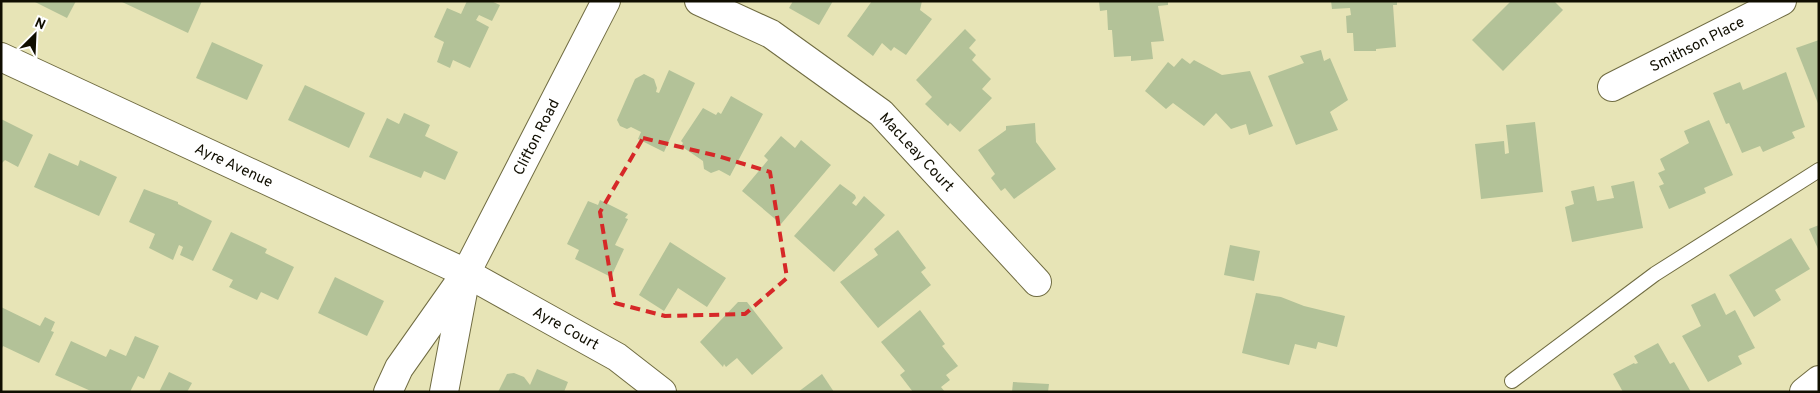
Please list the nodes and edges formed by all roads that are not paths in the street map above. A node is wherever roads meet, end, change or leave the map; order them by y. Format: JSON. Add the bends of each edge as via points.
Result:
{"nodes":[{"id":1,"x":606,"y":1,"type":"edge"},
{"id":2,"x":698,"y":1,"type":"edge"},
{"id":3,"x":1782,"y":1,"type":"edge"},
{"id":4,"x":1,"y":58,"type":"edge"},
{"id":5,"x":1612,"y":87,"type":"dead end"},
{"id":6,"x":1819,"y":170,"type":"edge"},
{"id":7,"x":466,"y":272,"type":"junction"},
{"id":8,"x":1038,"y":282,"type":"dead end"},
{"id":9,"x":1819,"y":380,"type":"edge"},
{"id":10,"x":1512,"y":381,"type":"dead end"},
{"id":11,"x":388,"y":392,"type":"edge"},
{"id":12,"x":444,"y":392,"type":"edge"},
{"id":13,"x":662,"y":392,"type":"edge"},
{"id":14,"x":1804,"y":392,"type":"edge"}],
"edges":[{"from":1,"to":7,"type":"street","name":"Clifton Road"},
{"from":2,"to":8,"type":"street","name":"MacLeay Court","via":[[771,34],[882,113]]},
{"from":3,"to":5,"type":"street","name":"Smithson Place"},
{"from":4,"to":7,"type":"street","name":"Ayre Avenue"},
{"from":6,"to":10,"type":"lane","via":[[1655,274]]},
{"from":7,"to":11,"type":"street","name":"Clifton Road","via":[[399,368]]},
{"from":7,"to":12,"type":"street","name":"Clifton Road"},
{"from":7,"to":13,"type":"street","name":"Ayre Court","via":[[617,357]]},
{"from":9,"to":14,"type":"street"}]}
